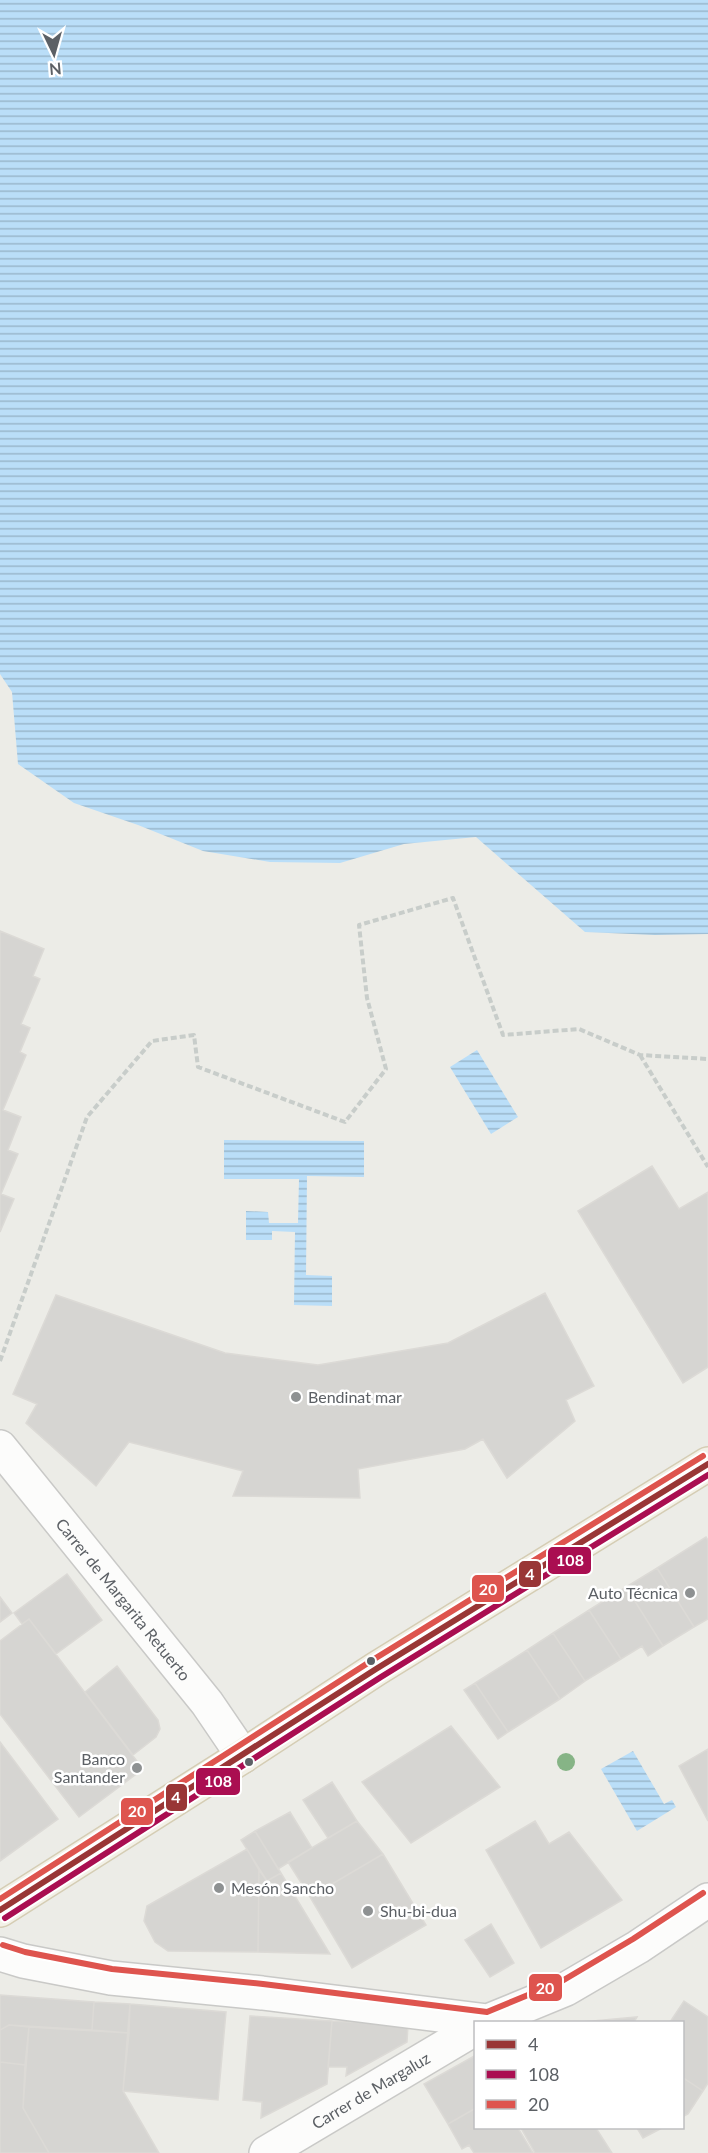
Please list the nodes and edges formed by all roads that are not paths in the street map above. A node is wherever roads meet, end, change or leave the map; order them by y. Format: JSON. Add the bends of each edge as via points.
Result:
{"nodes":[{"id":1,"x":0,"y":1447,"type":"edge"},
{"id":2,"x":708,"y":1464,"type":"edge"},
{"id":3,"x":243,"y":1756,"type":"junction"},
{"id":4,"x":708,"y":1900,"type":"edge"},
{"id":5,"x":0,"y":1910,"type":"edge"},
{"id":6,"x":0,"y":1954,"type":"edge"},
{"id":7,"x":490,"y":2021,"type":"edge"},
{"id":8,"x":474,"y":2023,"type":"edge"},
{"id":9,"x":474,"y":2029,"type":"edge"},
{"id":10,"x":266,"y":2153,"type":"edge"}],
"edges":[{"from":1,"to":3,"type":"street","name":"Carrer de Margarita Retuerto","via":[[207,1703]]},
{"from":2,"to":3,"type":"main road"},
{"from":3,"to":5,"type":"main road"},
{"from":4,"to":7,"type":"street","name":"Carrer de Margaluz","via":[[566,1989]]},
{"from":6,"to":8,"type":"street","via":[[111,1978],[262,1993]]},
{"from":9,"to":10,"type":"street","name":"Carrer de Margaluz"}]}
